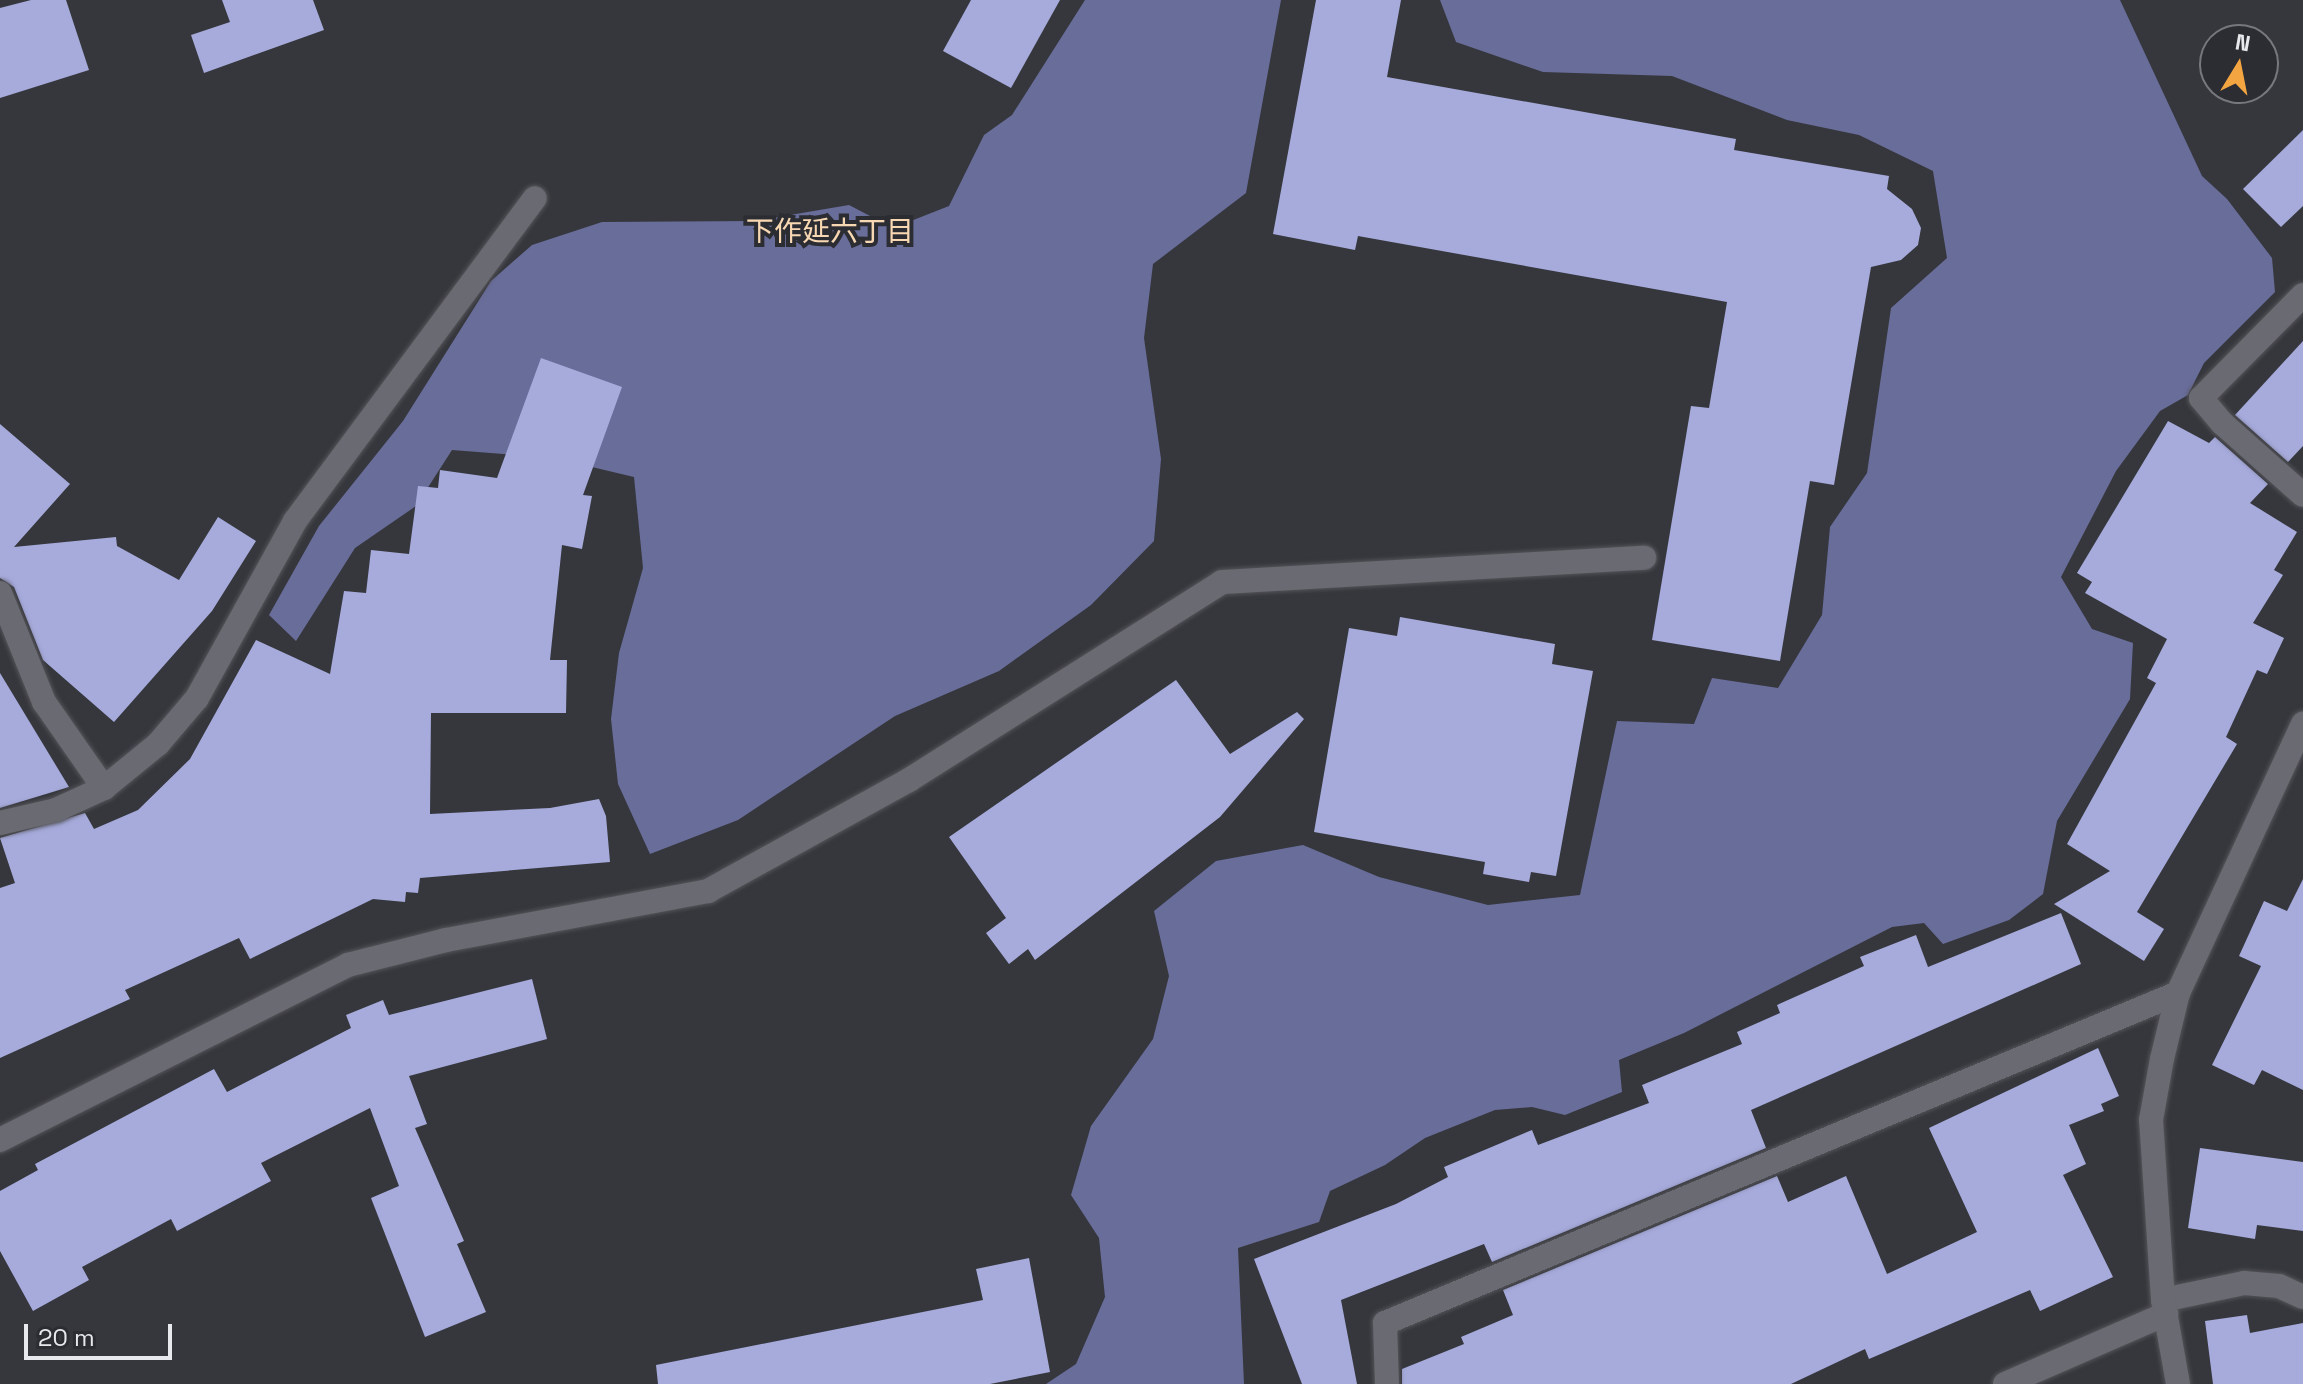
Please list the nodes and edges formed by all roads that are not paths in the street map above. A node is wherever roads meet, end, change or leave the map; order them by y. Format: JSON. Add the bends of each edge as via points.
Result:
{"nodes":[{"id":1,"x":535,"y":198,"type":"dead end"},
{"id":2,"x":2303,"y":295,"type":"edge"},
{"id":3,"x":2303,"y":495,"type":"edge"},
{"id":4,"x":1644,"y":558,"type":"dead end"},
{"id":5,"x":0,"y":593,"type":"edge"},
{"id":6,"x":2303,"y":724,"type":"edge"},
{"id":7,"x":104,"y":788,"type":"junction"},
{"id":8,"x":0,"y":823,"type":"edge"},
{"id":9,"x":2178,"y":993,"type":"junction"},
{"id":10,"x":0,"y":1140,"type":"edge"},
{"id":11,"x":2303,"y":1297,"type":"edge"},
{"id":12,"x":2164,"y":1307,"type":"junction"},
{"id":13,"x":1387,"y":1384,"type":"edge"},
{"id":14,"x":2005,"y":1384,"type":"edge"},
{"id":15,"x":2178,"y":1384,"type":"edge"}],
"edges":[{"from":1,"to":7,"type":"street","via":[[295,521],[197,698],[158,744]]},
{"from":2,"to":3,"type":"street","via":[[2201,398]]},
{"from":4,"to":10,"type":"street","via":[[1222,582],[909,780],[708,891],[446,940],[348,965]]},
{"from":5,"to":7,"type":"street","via":[[44,702]]},
{"from":6,"to":9,"type":"street"},
{"from":7,"to":8,"type":"street","via":[[56,810]]},
{"from":9,"to":12,"type":"street","via":[[2151,1120]]},
{"from":9,"to":13,"type":"street","via":[[1385,1323]]},
{"from":11,"to":12,"type":"street","via":[[2279,1286],[2244,1283]]},
{"from":12,"to":14,"type":"street"},
{"from":12,"to":15,"type":"street"}]}
